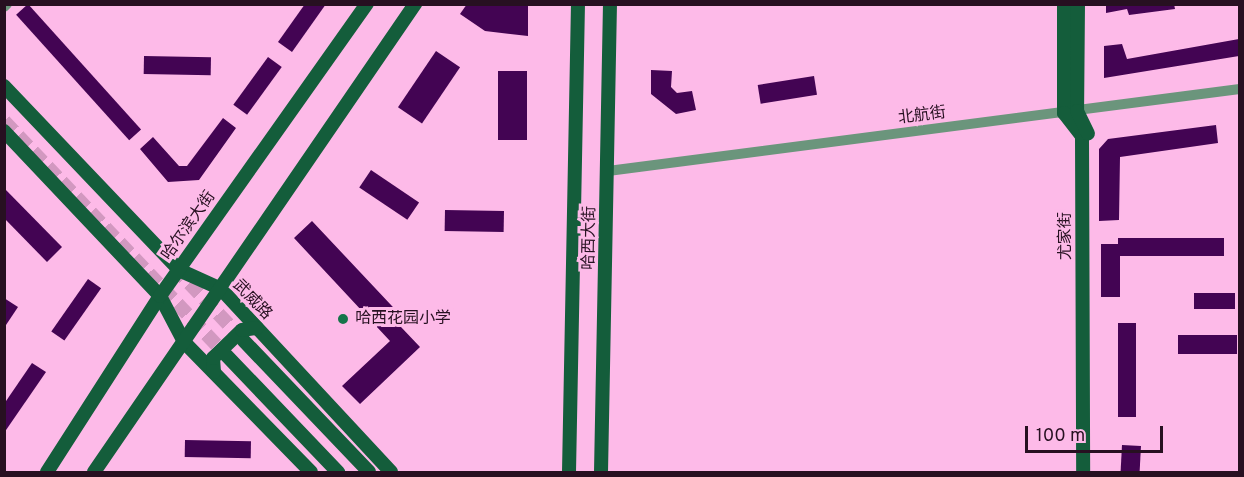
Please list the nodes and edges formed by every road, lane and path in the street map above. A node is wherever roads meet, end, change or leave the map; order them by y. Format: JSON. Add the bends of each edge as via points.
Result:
{"nodes":[{"id":1,"x":367,"y":4,"type":"edge"},
{"id":2,"x":415,"y":4,"type":"edge"},
{"id":3,"x":578,"y":4,"type":"edge"},
{"id":4,"x":610,"y":4,"type":"edge"},
{"id":5,"x":1064,"y":4,"type":"edge"},
{"id":6,"x":1078,"y":4,"type":"edge"},
{"id":7,"x":4,"y":86,"type":"edge"},
{"id":8,"x":1239,"y":89,"type":"edge"},
{"id":9,"x":1071,"y":112,"type":"junction"},
{"id":10,"x":4,"y":131,"type":"edge"},
{"id":11,"x":608,"y":171,"type":"junction"},
{"id":12,"x":179,"y":270,"type":"junction"},
{"id":13,"x":221,"y":289,"type":"junction"},
{"id":14,"x":160,"y":296,"type":"junction"},
{"id":15,"x":257,"y":328,"type":"junction"},
{"id":16,"x":244,"y":341,"type":"tunnel mouth"},
{"id":17,"x":184,"y":342,"type":"junction"},
{"id":18,"x":227,"y":356,"type":"tunnel mouth"},
{"id":19,"x":214,"y":372,"type":"junction"},
{"id":20,"x":47,"y":472,"type":"edge"},
{"id":21,"x":94,"y":472,"type":"edge"},
{"id":22,"x":311,"y":472,"type":"edge"},
{"id":23,"x":338,"y":472,"type":"edge"},
{"id":24,"x":369,"y":472,"type":"edge"},
{"id":25,"x":391,"y":472,"type":"edge"},
{"id":26,"x":568,"y":472,"type":"edge"},
{"id":27,"x":601,"y":472,"type":"edge"},
{"id":28,"x":1083,"y":472,"type":"edge"},
{"id":29,"x":1090,"y":472,"type":"edge"}],
"edges":[{"from":1,"to":12,"type":"main road","name":"哈尔滨大街"},
{"from":2,"to":13,"type":"main road"},
{"from":3,"to":26,"type":"main road","name":"哈西大街"},
{"from":4,"to":11,"type":"main road","name":"哈西大街"},
{"from":5,"to":9,"type":"main road","name":"尤家街"},
{"from":6,"to":9,"type":"main road","name":"尤家街"},
{"from":7,"to":12,"type":"main road","name":"武威路"},
{"from":8,"to":9,"type":"street","name":"北航街"},
{"from":9,"to":11,"type":"street","name":"北航街"},
{"from":9,"to":28,"type":"main road","name":"尤家街","via":[[1082,136]]},
{"from":9,"to":29,"type":"main road","name":"尤家街","via":[[1088,133]]},
{"from":10,"to":14,"type":"main road"},
{"from":11,"to":27,"type":"main road","name":"哈西大街"},
{"from":12,"to":13,"type":"main road","name":"武威路"},
{"from":12,"to":14,"type":"main road","name":"哈尔滨大街"},
{"from":13,"to":15,"type":"main road","name":"武威路"},
{"from":13,"to":17,"type":"main road"},
{"from":14,"to":17,"type":"main road"},
{"from":14,"to":20,"type":"main road","name":"哈尔滨大街"},
{"from":15,"to":19,"type":"main road","via":[[242,330],[213,358]]},
{"from":15,"to":25,"type":"main road","name":"武威路"},
{"from":16,"to":24,"type":"main road","name":"武威路"},
{"from":17,"to":19,"type":"main road"},
{"from":17,"to":21,"type":"main road"},
{"from":18,"to":23,"type":"main road"},
{"from":19,"to":22,"type":"main road"}]}
